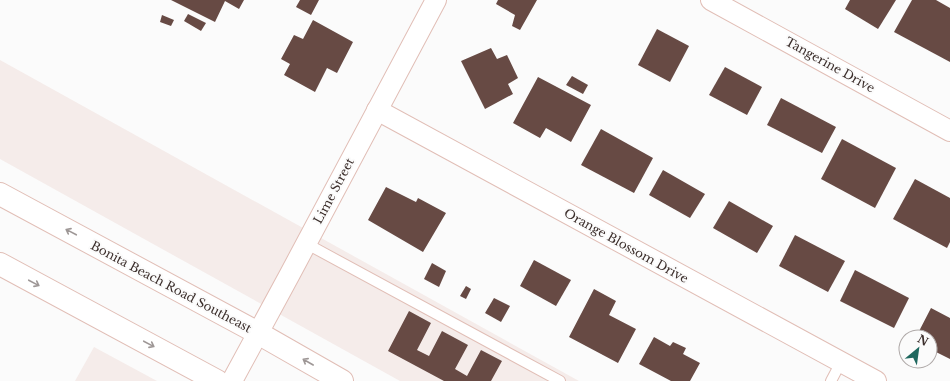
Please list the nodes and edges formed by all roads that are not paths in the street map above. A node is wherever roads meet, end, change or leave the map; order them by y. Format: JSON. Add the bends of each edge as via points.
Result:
{"nodes":[{"id":1,"x":436,"y":0,"type":"edge"},
{"id":2,"x":711,"y":0,"type":"edge"},
{"id":3,"x":377,"y":110,"type":"junction"},
{"id":4,"x":950,"y":131,"type":"edge"},
{"id":5,"x":0,"y":194,"type":"edge"},
{"id":6,"x":307,"y":244,"type":"junction"},
{"id":7,"x":0,"y":264,"type":"edge"},
{"id":8,"x":258,"y":333,"type":"junction"},
{"id":9,"x":841,"y":362,"type":"junction"},
{"id":10,"x":217,"y":381,"type":"edge"},
{"id":11,"x":232,"y":381,"type":"edge"},
{"id":12,"x":342,"y":381,"type":"edge"},
{"id":13,"x":560,"y":381,"type":"edge"},
{"id":14,"x":830,"y":381,"type":"edge"},
{"id":15,"x":876,"y":381,"type":"edge"}],
"edges":[{"from":1,"to":3,"type":"street","name":"Lime Street"},
{"from":2,"to":4,"type":"street","name":"Tangerine Drive"},
{"from":3,"to":6,"type":"street","name":"Lime Street"},
{"from":3,"to":9,"type":"street","name":"Orange Blossom Drive"},
{"from":8,"to":5,"type":"main road","name":"Bonita Beach Road Southeast","one_way":true},
{"from":6,"to":8,"type":"street","name":"Lime Street"},
{"from":6,"to":13,"type":"lane"},
{"from":7,"to":10,"type":"main road","one_way":true},
{"from":8,"to":11,"type":"street","name":"Lime Street"},
{"from":12,"to":8,"type":"main road","name":"Bonita Beach Road Southeast","one_way":true},
{"from":9,"to":14,"type":"lane"},
{"from":9,"to":15,"type":"street","name":"Orange Blossom Drive"}]}
